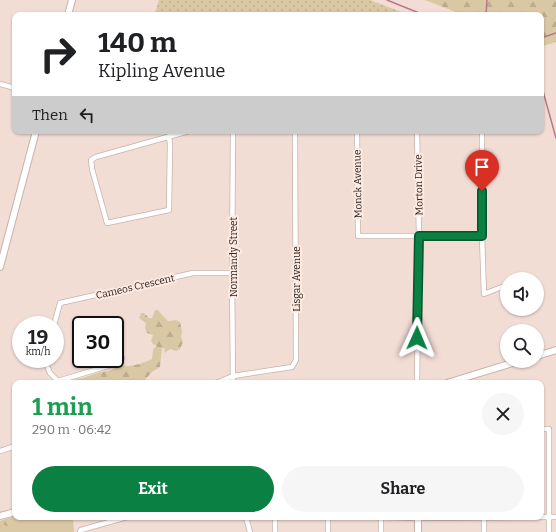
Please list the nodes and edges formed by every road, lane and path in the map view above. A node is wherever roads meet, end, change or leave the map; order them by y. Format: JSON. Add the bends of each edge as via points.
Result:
{"nodes":[{"id":1,"x":72,"y":0,"type":"edge"},
{"id":2,"x":69,"y":12,"type":"edge"},
{"id":3,"x":0,"y":84,"type":"edge"},
{"id":4,"x":12,"y":87,"type":"edge"},
{"id":5,"x":35,"y":134,"type":"edge"},
{"id":6,"x":177,"y":134,"type":"edge"},
{"id":7,"x":233,"y":134,"type":"edge"},
{"id":8,"x":295,"y":134,"type":"edge"},
{"id":9,"x":357,"y":134,"type":"edge"},
{"id":10,"x":417,"y":134,"type":"edge"},
{"id":11,"x":482,"y":134,"type":"edge"},
{"id":12,"x":169,"y":136,"type":"junction"},
{"id":13,"x":419,"y":236,"type":"junction"},
{"id":14,"x":482,"y":236,"type":"junction"},
{"id":15,"x":0,"y":266,"type":"edge"},
{"id":16,"x":232,"y":273,"type":"junction"},
{"id":17,"x":500,"y":288,"type":"edge"},
{"id":18,"x":56,"y":316,"type":"edge"},
{"id":19,"x":556,"y":350,"type":"edge"},
{"id":20,"x":544,"y":354,"type":"edge"},
{"id":21,"x":500,"y":367,"type":"edge"},
{"id":22,"x":48,"y":368,"type":"edge"},
{"id":23,"x":101,"y":368,"type":"edge"},
{"id":24,"x":233,"y":376,"type":"junction"},
{"id":25,"x":57,"y":380,"type":"edge"},
{"id":26,"x":61,"y":380,"type":"edge"},
{"id":27,"x":223,"y":380,"type":"edge"},
{"id":28,"x":233,"y":380,"type":"edge"},
{"id":29,"x":417,"y":380,"type":"edge"},
{"id":30,"x":457,"y":380,"type":"edge"},
{"id":31,"x":544,"y":428,"type":"edge"},
{"id":32,"x":12,"y":447,"type":"edge"},
{"id":33,"x":0,"y":451,"type":"edge"},
{"id":34,"x":12,"y":513,"type":"edge"},
{"id":35,"x":0,"y":516,"type":"edge"},
{"id":36,"x":544,"y":517,"type":"edge"},
{"id":37,"x":549,"y":517,"type":"junction"},
{"id":38,"x":556,"y":517,"type":"edge"},
{"id":39,"x":116,"y":520,"type":"edge"},
{"id":40,"x":247,"y":520,"type":"edge"},
{"id":41,"x":275,"y":520,"type":"edge"},
{"id":42,"x":328,"y":520,"type":"edge"},
{"id":43,"x":381,"y":520,"type":"edge"},
{"id":44,"x":418,"y":520,"type":"edge"},
{"id":45,"x":484,"y":520,"type":"edge"},
{"id":46,"x":80,"y":532,"type":"edge"},
{"id":47,"x":250,"y":532,"type":"edge"},
{"id":48,"x":275,"y":532,"type":"edge"},
{"id":49,"x":328,"y":532,"type":"edge"},
{"id":50,"x":381,"y":532,"type":"edge"},
{"id":51,"x":418,"y":532,"type":"edge"},
{"id":52,"x":484,"y":532,"type":"edge"},
{"id":53,"x":549,"y":532,"type":"edge"}],
"edges":[{"from":1,"to":2,"type":"street"},
{"from":3,"to":4,"type":"street"},
{"from":5,"to":15,"type":"street"},
{"from":6,"to":12,"type":"street"},
{"from":7,"to":16,"type":"street","name":"Normandy Street"},
{"from":8,"to":24,"type":"street","name":"Lisgar Avenue","via":[[296,360],[292,367]]},
{"from":9,"to":13,"type":"street","name":"Monck Avenue","via":[[358,236]]},
{"from":10,"to":13,"type":"street","name":"Morton Drive"},
{"from":11,"to":14,"type":"street"},
{"from":12,"to":12,"type":"street","via":[[91,160],[107,223],[169,210]]},
{"from":13,"to":14,"type":"street"},
{"from":13,"to":29,"type":"street","name":"Morton Drive"},
{"from":14,"to":17,"type":"street","via":[[484,294]]},
{"from":16,"to":18,"type":"street","name":"Cameos Crescent","via":[[193,273],[60,303]]},
{"from":16,"to":24,"type":"street","name":"Normandy Street"},
{"from":19,"to":20,"type":"street"},
{"from":21,"to":30,"type":"street"},
{"from":22,"to":25,"type":"street"},
{"from":23,"to":26,"type":"street"},
{"from":24,"to":27,"type":"street"},
{"from":24,"to":28,"type":"street","name":"Normandy Street"},
{"from":31,"to":37,"type":"street","via":[[549,429]]},
{"from":32,"to":33,"type":"street"},
{"from":34,"to":35,"type":"street"},
{"from":36,"to":37,"type":"street"},
{"from":37,"to":38,"type":"street"},
{"from":37,"to":53,"type":"street"},
{"from":39,"to":46,"type":"street"},
{"from":40,"to":47,"type":"street"},
{"from":41,"to":48,"type":"street"},
{"from":42,"to":49,"type":"street"},
{"from":43,"to":50,"type":"street"},
{"from":44,"to":51,"type":"street"},
{"from":45,"to":52,"type":"street"}]}
